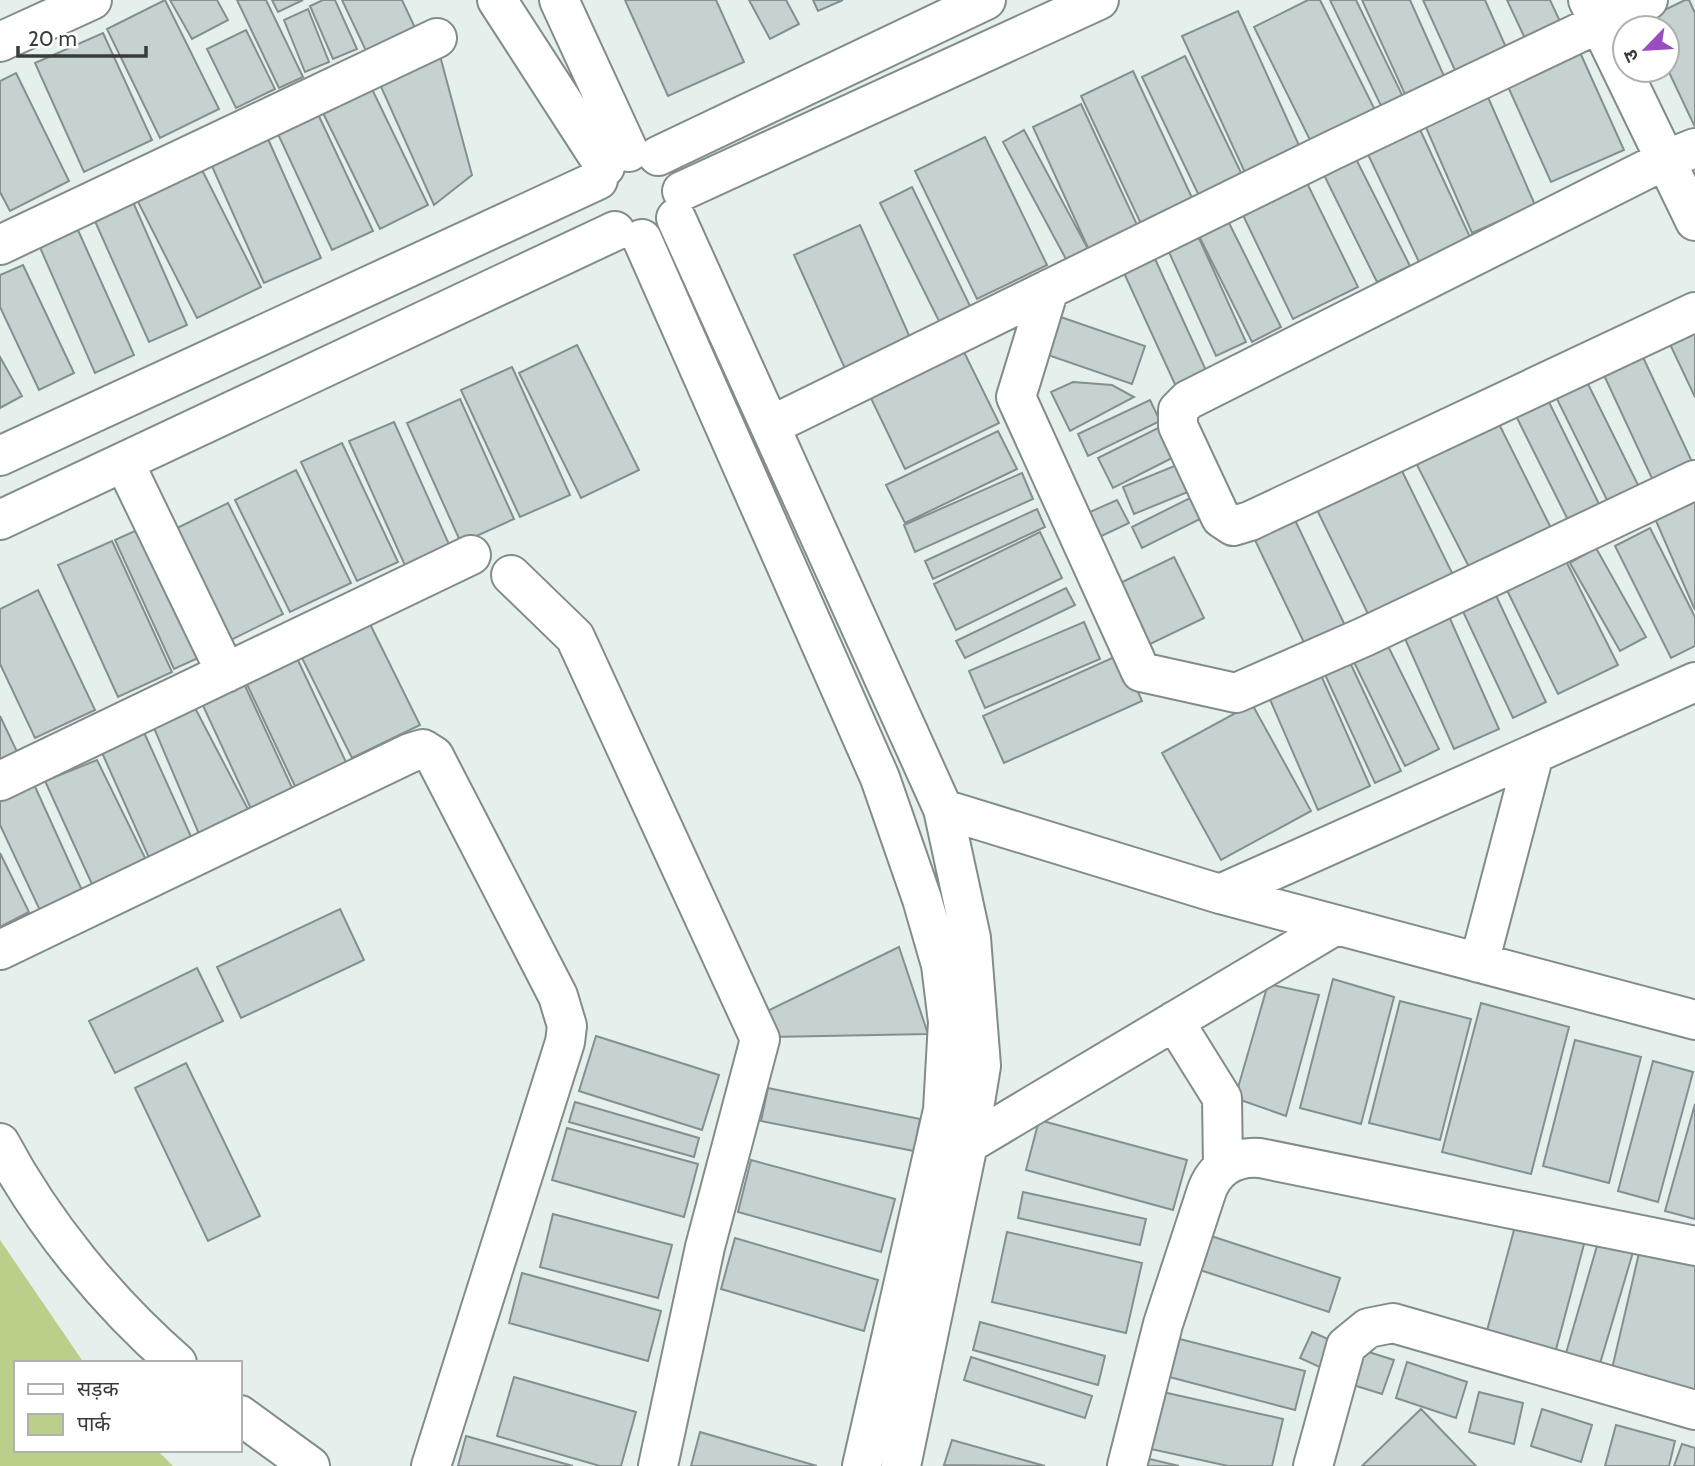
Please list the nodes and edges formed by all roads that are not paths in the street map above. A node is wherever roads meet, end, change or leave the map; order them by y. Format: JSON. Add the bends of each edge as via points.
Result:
{"nodes":[{"id":1,"x":92,"y":0,"type":"edge"},
{"id":2,"x":497,"y":0,"type":"edge"},
{"id":3,"x":559,"y":0,"type":"edge"},
{"id":4,"x":986,"y":0,"type":"edge"},
{"id":5,"x":1100,"y":0,"type":"edge"},
{"id":6,"x":1648,"y":0,"type":"edge"},
{"id":7,"x":1593,"y":11,"type":"edge"},
{"id":8,"x":437,"y":38,"type":"dead end"},
{"id":9,"x":0,"y":42,"type":"edge"},
{"id":10,"x":1680,"y":154,"type":"edge"},
{"id":11,"x":623,"y":164,"type":"junction"},
{"id":12,"x":679,"y":204,"type":"junction"},
{"id":13,"x":1695,"y":221,"type":"edge"},
{"id":14,"x":628,"y":235,"type":"junction"},
{"id":15,"x":0,"y":245,"type":"edge"},
{"id":16,"x":1049,"y":289,"type":"junction"},
{"id":17,"x":1695,"y":312,"type":"edge"},
{"id":18,"x":770,"y":426,"type":"junction"},
{"id":19,"x":0,"y":456,"type":"edge"},
{"id":20,"x":124,"y":462,"type":"junction"},
{"id":21,"x":1695,"y":480,"type":"edge"},
{"id":22,"x":0,"y":520,"type":"edge"},
{"id":23,"x":471,"y":555,"type":"dead end"},
{"id":24,"x":511,"y":575,"type":"dead end"},
{"id":25,"x":226,"y":673,"type":"junction"},
{"id":26,"x":1695,"y":682,"type":"edge"},
{"id":27,"x":1534,"y":754,"type":"junction"},
{"id":28,"x":0,"y":781,"type":"edge"},
{"id":29,"x":943,"y":809,"type":"junction"},
{"id":30,"x":1220,"y":894,"type":"junction"},
{"id":31,"x":1336,"y":925,"type":"junction"},
{"id":32,"x":0,"y":950,"type":"edge"},
{"id":33,"x":1479,"y":963,"type":"junction"},
{"id":34,"x":1695,"y":1020,"type":"edge"},
{"id":35,"x":1174,"y":1021,"type":"junction"},
{"id":36,"x":0,"y":1143,"type":"edge"},
{"id":37,"x":968,"y":1144,"type":"junction"},
{"id":38,"x":1223,"y":1167,"type":"junction"},
{"id":39,"x":1695,"y":1246,"type":"edge"},
{"id":40,"x":175,"y":1361,"type":"edge"},
{"id":41,"x":1695,"y":1410,"type":"edge"},
{"id":42,"x":242,"y":1416,"type":"edge"},
{"id":43,"x":310,"y":1466,"type":"edge"},
{"id":44,"x":431,"y":1466,"type":"edge"},
{"id":45,"x":658,"y":1466,"type":"edge"},
{"id":46,"x":862,"y":1466,"type":"edge"},
{"id":47,"x":901,"y":1466,"type":"edge"},
{"id":48,"x":1127,"y":1466,"type":"edge"},
{"id":49,"x":1313,"y":1466,"type":"edge"}],
"edges":[{"from":1,"to":9,"type":"street"},
{"from":2,"to":11,"type":"street"},
{"from":3,"to":11,"type":"street"},
{"from":4,"to":11,"type":"street"},
{"from":5,"to":12,"type":"street"},
{"from":6,"to":7,"type":"street"},
{"from":7,"to":10,"type":"street"},
{"from":7,"to":16,"type":"street"},
{"from":8,"to":15,"type":"street"},
{"from":10,"to":13,"type":"street"},
{"from":10,"to":17,"type":"street","via":[[1188,400],[1178,410],[1178,426],[1221,518],[1233,526],[1250,522]]},
{"from":11,"to":12,"type":"street","via":[[670,165],[678,178]]},
{"from":11,"to":14,"type":"street","via":[[595,195],[604,222]]},
{"from":11,"to":19,"type":"street"},
{"from":12,"to":14,"type":"street","via":[[667,229],[655,236]]},
{"from":12,"to":18,"type":"street"},
{"from":14,"to":20,"type":"street"},
{"from":14,"to":46,"type":"street","via":[[880,778],[941,965],[948,1022],[943,1110]]},
{"from":16,"to":18,"type":"street"},
{"from":16,"to":21,"type":"street","via":[[1016,397],[1141,672],[1236,693]]},
{"from":18,"to":29,"type":"street"},
{"from":20,"to":22,"type":"street"},
{"from":20,"to":25,"type":"street"},
{"from":23,"to":25,"type":"street"},
{"from":24,"to":45,"type":"street","via":[[575,637],[760,1039],[705,1247]]},
{"from":25,"to":28,"type":"street"},
{"from":26,"to":27,"type":"street"},
{"from":27,"to":30,"type":"street"},
{"from":27,"to":33,"type":"street"},
{"from":29,"to":30,"type":"street"},
{"from":29,"to":37,"type":"street","via":[[971,938],[981,1066]]},
{"from":30,"to":31,"type":"street"},
{"from":31,"to":33,"type":"street"},
{"from":31,"to":35,"type":"street"},
{"from":32,"to":44,"type":"street","via":[[410,753],[422,749],[434,756],[558,996],[567,1026]]},
{"from":33,"to":34,"type":"street"},
{"from":35,"to":37,"type":"street"},
{"from":35,"to":38,"type":"street","via":[[1222,1098]]},
{"from":36,"to":40,"type":"street","via":[[100,1286]]},
{"from":37,"to":47,"type":"street"},
{"from":38,"to":39,"type":"street","via":[[1246,1157],[1259,1158]]},
{"from":38,"to":48,"type":"street","via":[[1211,1179],[1163,1324]]},
{"from":41,"to":49,"type":"street","via":[[1393,1323],[1367,1328],[1346,1346]]},
{"from":42,"to":43,"type":"street"}]}
